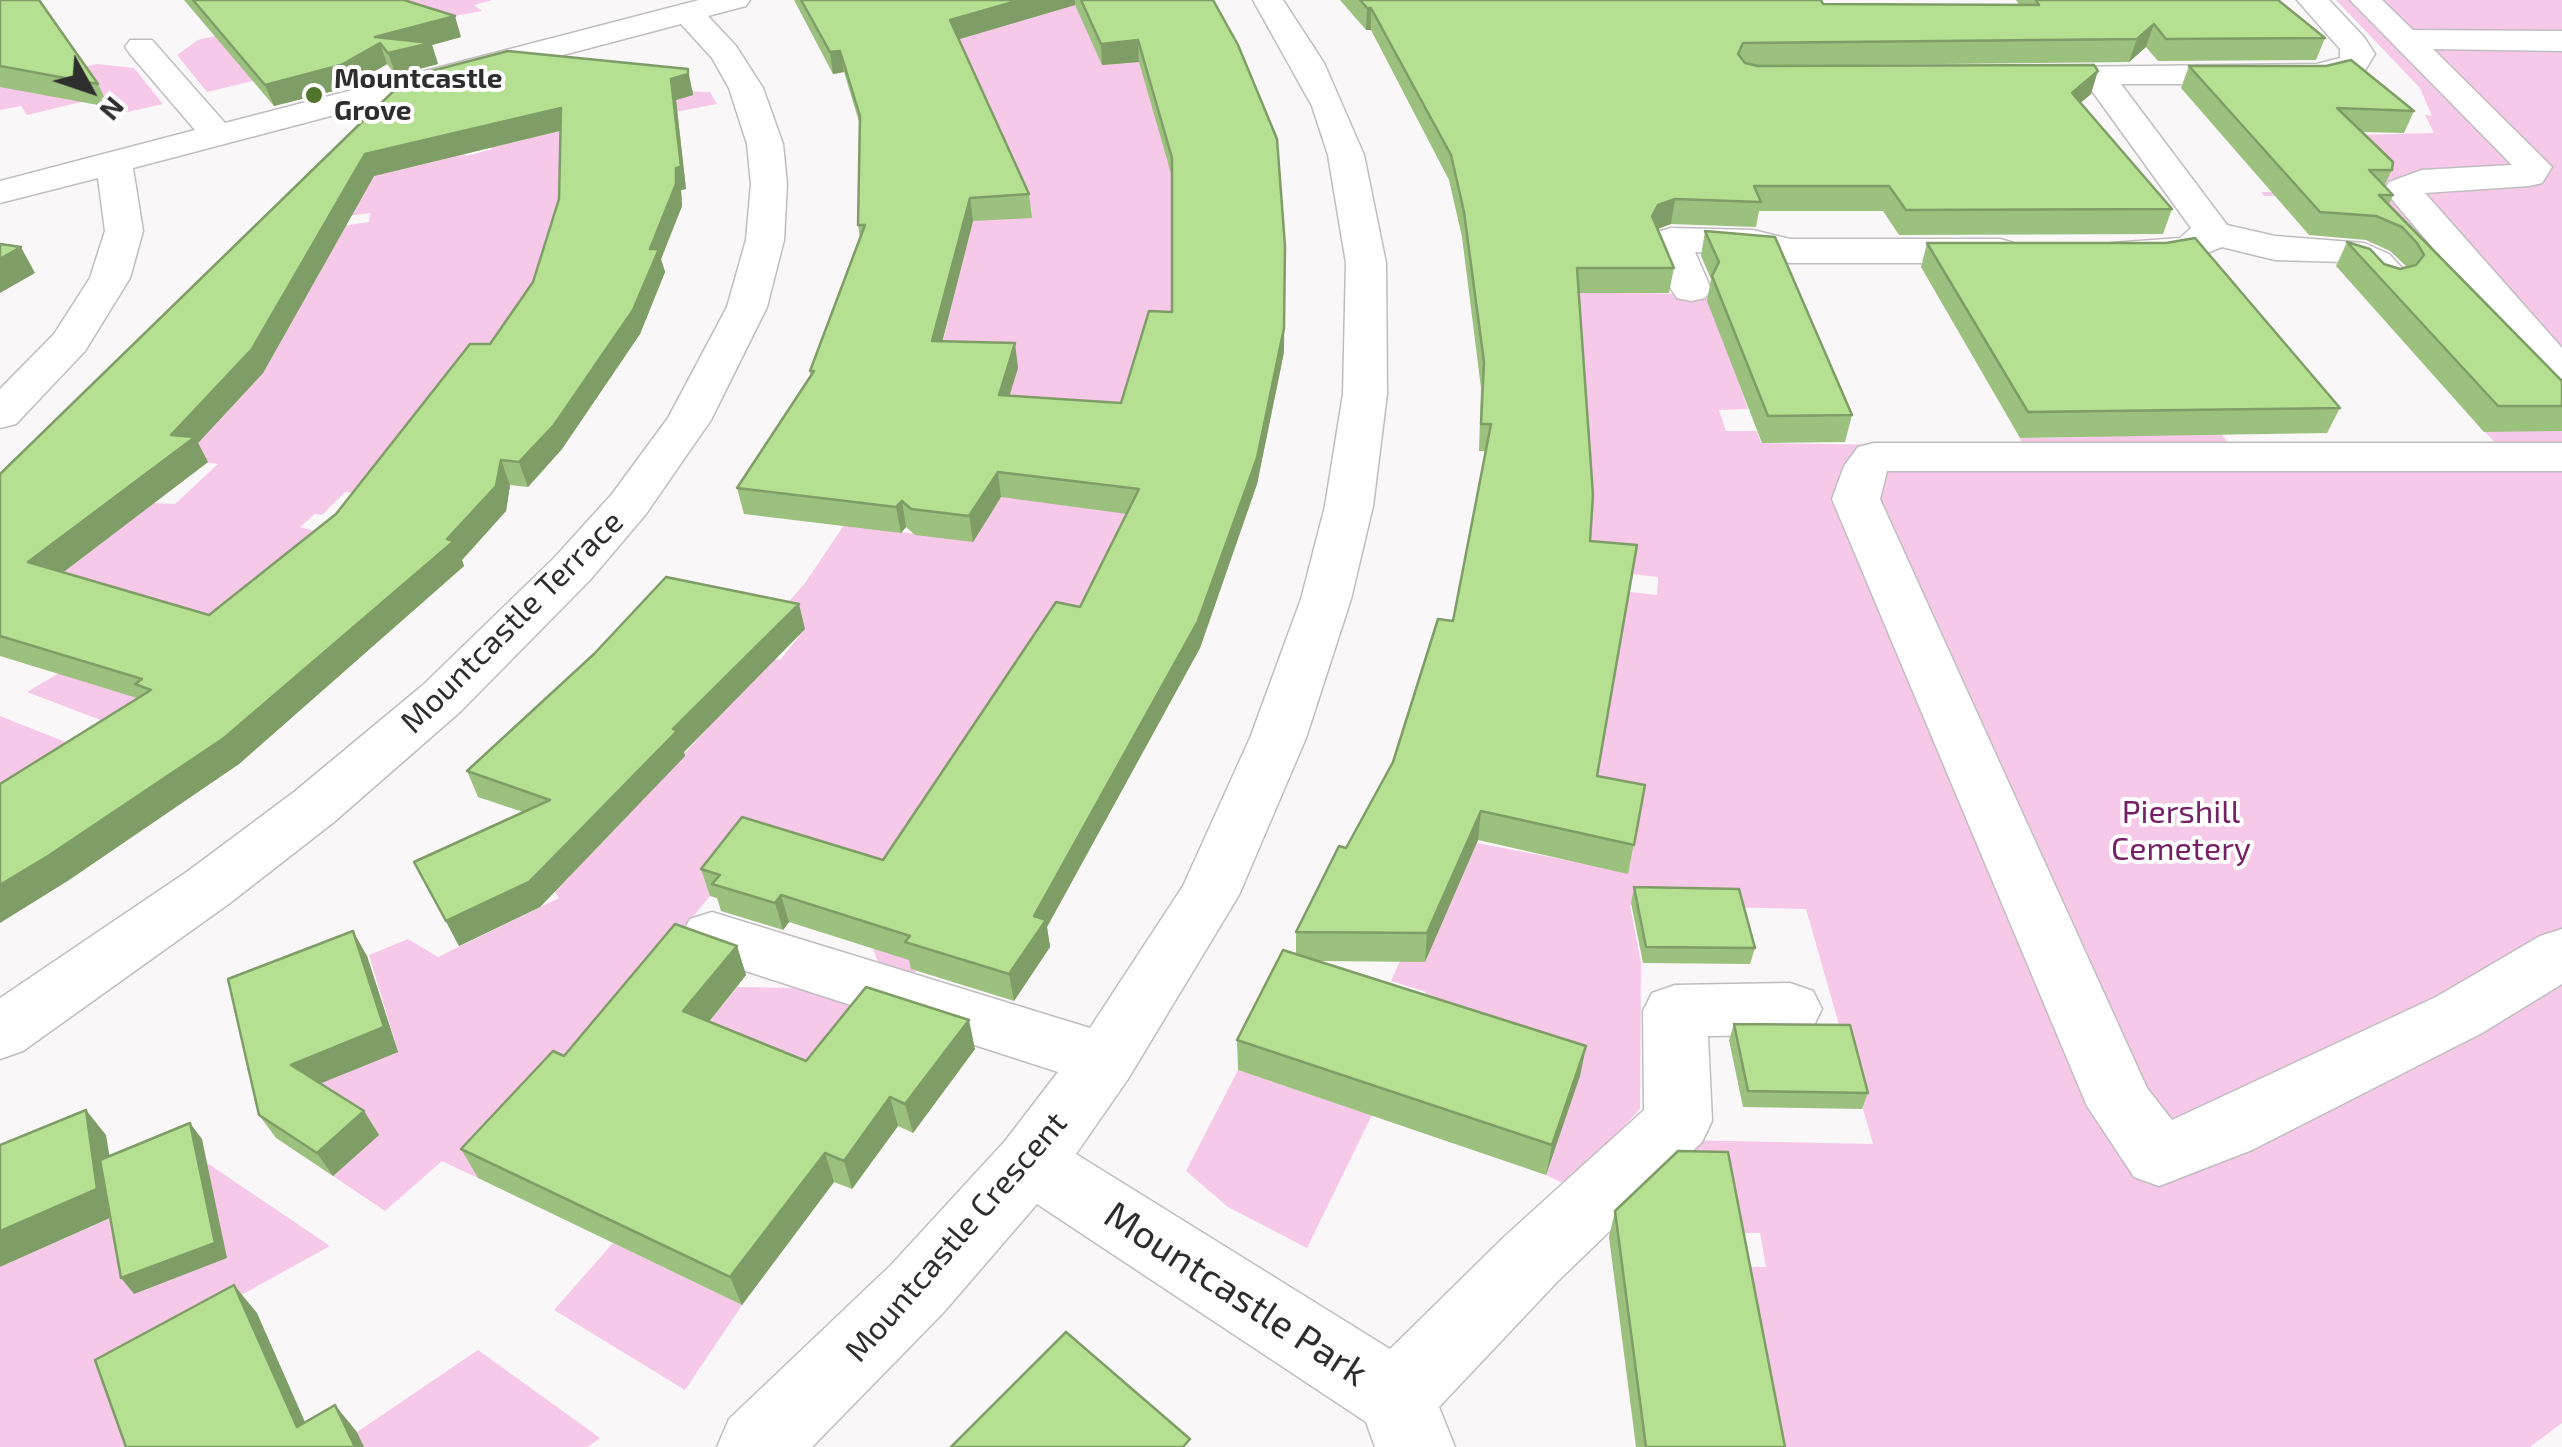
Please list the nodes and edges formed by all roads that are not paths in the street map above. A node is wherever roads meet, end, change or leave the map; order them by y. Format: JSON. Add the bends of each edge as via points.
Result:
{"nodes":[{"id":1,"x":735,"y":0,"type":"edge"},
{"id":2,"x":1268,"y":0,"type":"edge"},
{"id":3,"x":2312,"y":0,"type":"edge"},
{"id":4,"x":2365,"y":0,"type":"edge"},
{"id":5,"x":688,"y":12,"type":"junction"},
{"id":6,"x":2405,"y":39,"type":"junction"},
{"id":7,"x":2562,"y":42,"type":"edge"},
{"id":8,"x":141,"y":47,"type":"dead end"},
{"id":9,"x":2040,"y":74,"type":"edge"},
{"id":10,"x":2097,"y":74,"type":"junction"},
{"id":11,"x":220,"y":137,"type":"junction"},
{"id":12,"x":114,"y":164,"type":"junction"},
{"id":13,"x":2546,"y":177,"type":"edge"},
{"id":14,"x":0,"y":192,"type":"edge"},
{"id":15,"x":2211,"y":233,"type":"junction"},
{"id":16,"x":2038,"y":251,"type":"edge"},
{"id":17,"x":2097,"y":251,"type":"edge"},
{"id":18,"x":2389,"y":277,"type":"edge"},
{"id":19,"x":1691,"y":289,"type":"dead end"},
{"id":20,"x":2562,"y":374,"type":"edge"},
{"id":21,"x":0,"y":415,"type":"edge"},
{"id":22,"x":2562,"y":457,"type":"edge"},
{"id":23,"x":712,"y":936,"type":"edge"},
{"id":24,"x":2562,"y":953,"type":"edge"},
{"id":25,"x":1790,"y":1009,"type":"dead end"},
{"id":26,"x":0,"y":1032,"type":"edge"},
{"id":27,"x":1105,"y":1060,"type":"junction"},
{"id":28,"x":1030,"y":1162,"type":"junction"},
{"id":29,"x":1406,"y":1422,"type":"edge"},
{"id":30,"x":757,"y":1447,"type":"edge"}],
"edges":[{"from":1,"to":5,"type":"street"},
{"from":2,"to":27,"type":"street","name":"Mountcastle Crescent","via":[[1329,106],[1358,204],[1366,263],[1365,394],[1349,506],[1326,599],[1278,738],[1210,895]]},
{"from":3,"to":10,"type":"street","via":[[2360,54],[2352,65],[2316,74]]},
{"from":4,"to":6,"type":"street"},
{"from":5,"to":11,"type":"street"},
{"from":5,"to":26,"type":"street","name":"Mountcastle Terrace","via":[[746,88],[762,127],[770,184],[765,240],[747,306],[689,420],[572,570],[431,708],[209,888]]},
{"from":6,"to":7,"type":"street"},
{"from":6,"to":13,"type":"street"},
{"from":8,"to":11,"type":"street"},
{"from":9,"to":10,"type":"street"},
{"from":10,"to":15,"type":"street"},
{"from":11,"to":12,"type":"street"},
{"from":12,"to":14,"type":"street"},
{"from":12,"to":21,"type":"street","via":[[124,231],[110,278],[70,342]]},
{"from":13,"to":20,"type":"street","via":[[2422,181],[2402,190]]},
{"from":15,"to":17,"type":"street","via":[[2187,249]]},
{"from":15,"to":18,"type":"street","via":[[2276,248],[2350,252],[2375,262]]},
{"from":16,"to":19,"type":"street","via":[[1790,252],[1752,242],[1671,240]]},
{"from":22,"to":24,"type":"street","via":[[1874,457],[1860,476],[1856,499],[2120,1106],[2159,1156],[2459,1015]]},
{"from":23,"to":27,"type":"street"},
{"from":25,"to":29,"type":"street","via":[[1675,1012],[1678,1121],[1531,1259]]},
{"from":27,"to":28,"type":"street","name":"Mountcastle Crescent"},
{"from":28,"to":29,"type":"street","name":"Mountcastle Park"},
{"from":28,"to":30,"type":"street","name":"Mountcastle Crescent","via":[[917,1288]]}]}
